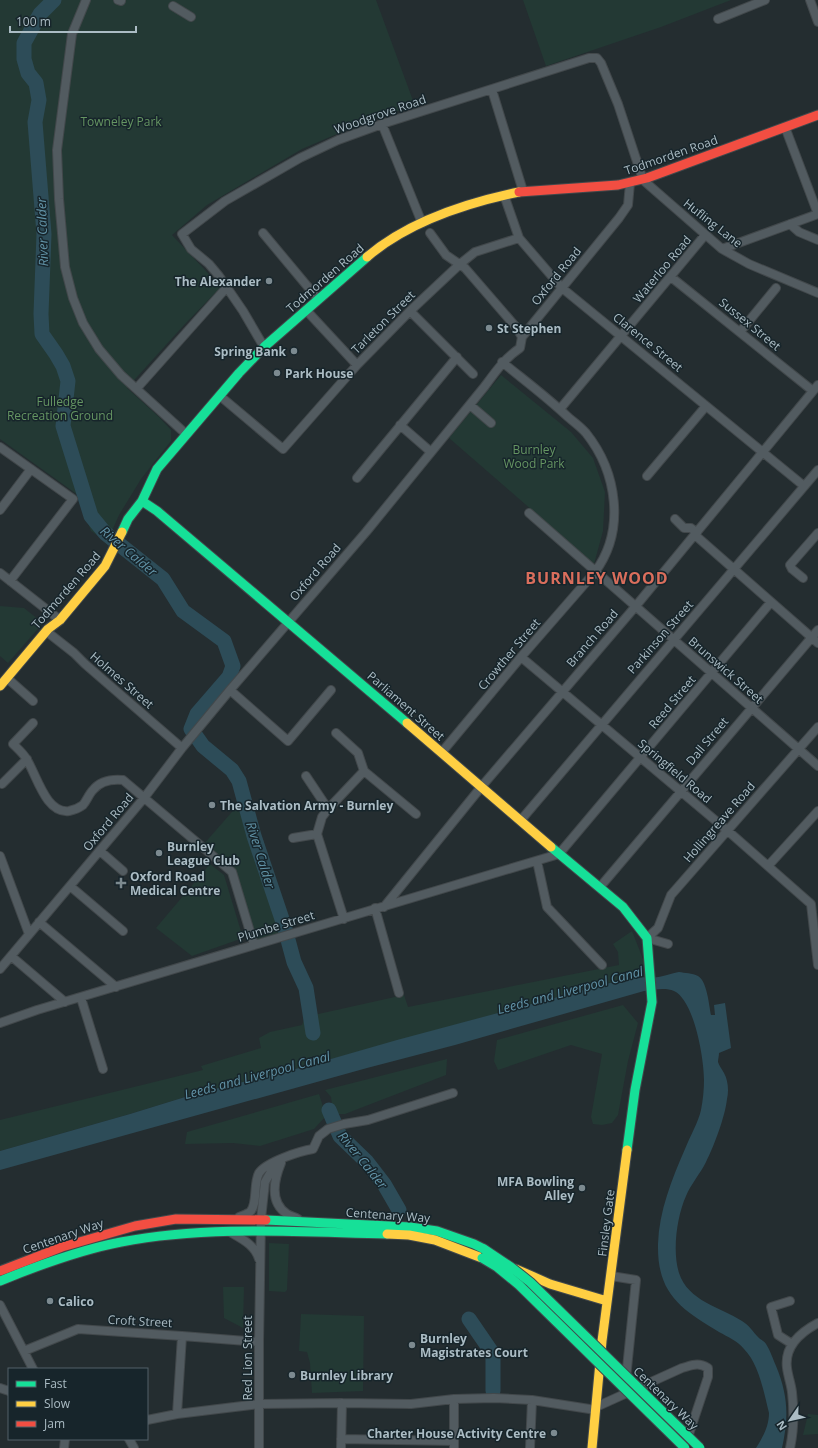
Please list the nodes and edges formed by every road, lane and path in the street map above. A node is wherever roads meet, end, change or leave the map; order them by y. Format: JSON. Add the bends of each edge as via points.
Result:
{"nodes":[{"id":1,"x":86,"y":0,"type":"edge"},
{"id":2,"x":764,"y":0,"type":"edge"},
{"id":3,"x":810,"y":0,"type":"edge"},
{"id":4,"x":173,"y":6,"type":"dead end"},
{"id":5,"x":191,"y":17,"type":"dead end"},
{"id":6,"x":718,"y":19,"type":"dead end"},
{"id":7,"x":818,"y":22,"type":"edge"},
{"id":8,"x":492,"y":90,"type":"junction"},
{"id":9,"x":818,"y":115,"type":"edge"},
{"id":10,"x":382,"y":124,"type":"junction"},
{"id":11,"x":785,"y":127,"type":"junction"},
{"id":12,"x":643,"y":180,"type":"junction"},
{"id":13,"x":630,"y":183,"type":"junction"},
{"id":14,"x":523,"y":191,"type":"junction"},
{"id":15,"x":504,"y":195,"type":"junction"},
{"id":16,"x":818,"y":214,"type":"edge"},
{"id":17,"x":422,"y":223,"type":"junction"},
{"id":18,"x":790,"y":224,"type":"junction"},
{"id":19,"x":263,"y":233,"type":"dead end"},
{"id":20,"x":430,"y":233,"type":"dead end"},
{"id":21,"x":706,"y":235,"type":"junction"},
{"id":22,"x":519,"y":238,"type":"junction"},
{"id":23,"x":818,"y":240,"type":"edge"},
{"id":24,"x":722,"y":249,"type":"junction"},
{"id":25,"x":460,"y":264,"type":"junction"},
{"id":26,"x":671,"y":276,"type":"junction"},
{"id":27,"x":227,"y":287,"type":"junction"},
{"id":28,"x":562,"y":288,"type":"junction"},
{"id":29,"x":776,"y":288,"type":"dead end"},
{"id":30,"x":818,"y":293,"type":"edge"},
{"id":31,"x":318,"y":299,"type":"junction"},
{"id":32,"x":306,"y":310,"type":"junction"},
{"id":33,"x":410,"y":311,"type":"junction"},
{"id":34,"x":740,"y":332,"type":"junction"},
{"id":35,"x":621,"y":336,"type":"junction"},
{"id":36,"x":522,"y":337,"type":"junction"},
{"id":37,"x":264,"y":347,"type":"junction"},
{"id":38,"x":457,"y":357,"type":"junction"},
{"id":39,"x":502,"y":362,"type":"junction"},
{"id":40,"x":357,"y":365,"type":"junction"},
{"id":41,"x":473,"y":374,"type":"dead end"},
{"id":42,"x":137,"y":388,"type":"junction"},
{"id":43,"x":816,"y":388,"type":"edge"},
{"id":44,"x":220,"y":396,"type":"junction"},
{"id":45,"x":470,"y":405,"type":"junction"},
{"id":46,"x":706,"y":406,"type":"junction"},
{"id":47,"x":560,"y":409,"type":"junction"},
{"id":48,"x":491,"y":423,"type":"dead end"},
{"id":49,"x":400,"y":426,"type":"junction"},
{"id":50,"x":186,"y":434,"type":"junction"},
{"id":51,"x":0,"y":447,"type":"edge"},
{"id":52,"x":431,"y":452,"type":"junction"},
{"id":53,"x":763,"y":452,"type":"junction"},
{"id":54,"x":31,"y":469,"type":"junction"},
{"id":55,"x":818,"y":470,"type":"edge"},
{"id":56,"x":647,"y":476,"type":"dead end"},
{"id":57,"x":357,"y":478,"type":"dead end"},
{"id":58,"x":804,"y":486,"type":"junction"},
{"id":59,"x":142,"y":501,"type":"junction"},
{"id":60,"x":0,"y":510,"type":"edge"},
{"id":61,"x":528,"y":513,"type":"dead end"},
{"id":62,"x":675,"y":519,"type":"dead end"},
{"id":63,"x":818,"y":533,"type":"edge"},
{"id":64,"x":696,"y":534,"type":"junction"},
{"id":65,"x":734,"y":569,"type":"junction"},
{"id":66,"x":595,"y":572,"type":"junction"},
{"id":67,"x":0,"y":573,"type":"edge"},
{"id":68,"x":802,"y":578,"type":"dead end"},
{"id":69,"x":10,"y":581,"type":"junction"},
{"id":70,"x":771,"y":602,"type":"junction"},
{"id":71,"x":635,"y":607,"type":"junction"},
{"id":72,"x":60,"y":620,"type":"junction"},
{"id":73,"x":288,"y":621,"type":"junction"},
{"id":74,"x":818,"y":630,"type":"edge"},
{"id":75,"x":46,"y":631,"type":"junction"},
{"id":76,"x":811,"y":638,"type":"junction"},
{"id":77,"x":674,"y":640,"type":"junction"},
{"id":78,"x":818,"y":643,"type":"edge"},
{"id":79,"x":521,"y":657,"type":"junction"},
{"id":80,"x":712,"y":673,"type":"junction"},
{"id":81,"x":7,"y":678,"type":"junction"},
{"id":82,"x":0,"y":686,"type":"edge"},
{"id":83,"x":230,"y":690,"type":"junction"},
{"id":84,"x":332,"y":690,"type":"dead end"},
{"id":85,"x":563,"y":691,"type":"junction"},
{"id":86,"x":33,"y":700,"type":"dead end"},
{"id":87,"x":751,"y":708,"type":"junction"},
{"id":88,"x":33,"y":723,"type":"dead end"},
{"id":89,"x":601,"y":724,"type":"junction"},
{"id":90,"x":818,"y":727,"type":"edge"},
{"id":91,"x":336,"y":733,"type":"dead end"},
{"id":92,"x":185,"y":745,"type":"junction"},
{"id":93,"x":799,"y":749,"type":"junction"},
{"id":94,"x":442,"y":752,"type":"junction"},
{"id":95,"x":640,"y":758,"type":"junction"},
{"id":96,"x":27,"y":759,"type":"junction"},
{"id":97,"x":818,"y":766,"type":"edge"},
{"id":98,"x":364,"y":771,"type":"junction"},
{"id":99,"x":306,"y":776,"type":"dead end"},
{"id":100,"x":2,"y":784,"type":"dead end"},
{"id":101,"x":482,"y":786,"type":"junction"},
{"id":102,"x":680,"y":791,"type":"junction"},
{"id":103,"x":144,"y":798,"type":"junction"},
{"id":104,"x":328,"y":809,"type":"junction"},
{"id":105,"x":818,"y":811,"type":"edge"},
{"id":106,"x":416,"y":814,"type":"dead end"},
{"id":107,"x":520,"y":820,"type":"junction"},
{"id":108,"x":728,"y":831,"type":"junction"},
{"id":109,"x":317,"y":834,"type":"junction"},
{"id":110,"x":293,"y":838,"type":"dead end"},
{"id":111,"x":100,"y":851,"type":"junction"},
{"id":112,"x":559,"y":854,"type":"junction"},
{"id":113,"x":0,"y":856,"type":"edge"},
{"id":114,"x":537,"y":861,"type":"junction"},
{"id":115,"x":768,"y":866,"type":"junction"},
{"id":116,"x":124,"y":871,"type":"dead end"},
{"id":117,"x":70,"y":886,"type":"junction"},
{"id":118,"x":600,"y":887,"type":"junction"},
{"id":119,"x":384,"y":907,"type":"junction"},
{"id":120,"x":376,"y":908,"type":"junction"},
{"id":121,"x":344,"y":918,"type":"junction"},
{"id":122,"x":39,"y":922,"type":"junction"},
{"id":123,"x":123,"y":931,"type":"dead end"},
{"id":124,"x":29,"y":934,"type":"junction"},
{"id":125,"x":647,"y":938,"type":"junction"},
{"id":126,"x":668,"y":944,"type":"dead end"},
{"id":127,"x":254,"y":945,"type":"junction"},
{"id":128,"x":11,"y":956,"type":"junction"},
{"id":129,"x":602,"y":965,"type":"dead end"},
{"id":130,"x":818,"y":965,"type":"edge"},
{"id":131,"x":0,"y":969,"type":"edge"},
{"id":132,"x":116,"y":987,"type":"junction"},
{"id":133,"x":400,"y":993,"type":"dead end"},
{"id":134,"x":81,"y":998,"type":"junction"},
{"id":135,"x":65,"y":1002,"type":"junction"},
{"id":136,"x":0,"y":1023,"type":"edge"},
{"id":137,"x":103,"y":1069,"type":"dead end"},
{"id":138,"x":453,"y":1093,"type":"dead end"},
{"id":139,"x":282,"y":1159,"type":"junction"},
{"id":140,"x":254,"y":1205,"type":"junction"},
{"id":141,"x":234,"y":1219,"type":"junction"},
{"id":142,"x":262,"y":1219,"type":"junction"},
{"id":143,"x":303,"y":1221,"type":"junction"},
{"id":144,"x":248,"y":1231,"type":"junction"},
{"id":145,"x":230,"y":1232,"type":"junction"},
{"id":146,"x":261,"y":1232,"type":"junction"},
{"id":147,"x":285,"y":1232,"type":"junction"},
{"id":148,"x":483,"y":1254,"type":"junction"},
{"id":149,"x":511,"y":1267,"type":"junction"},
{"id":150,"x":261,"y":1268,"type":"junction"},
{"id":151,"x":0,"y":1271,"type":"edge"},
{"id":152,"x":611,"y":1276,"type":"junction"},
{"id":153,"x":0,"y":1281,"type":"edge"},
{"id":154,"x":790,"y":1300,"type":"dead end"},
{"id":155,"x":608,"y":1301,"type":"junction"},
{"id":156,"x":0,"y":1305,"type":"edge"},
{"id":157,"x":818,"y":1323,"type":"edge"},
{"id":158,"x":182,"y":1336,"type":"junction"},
{"id":159,"x":259,"y":1342,"type":"junction"},
{"id":160,"x":792,"y":1344,"type":"junction"},
{"id":161,"x":24,"y":1351,"type":"junction"},
{"id":162,"x":32,"y":1368,"type":"edge"},
{"id":163,"x":625,"y":1394,"type":"junction"},
{"id":164,"x":454,"y":1399,"type":"junction"},
{"id":165,"x":532,"y":1400,"type":"junction"},
{"id":166,"x":342,"y":1403,"type":"junction"},
{"id":167,"x":259,"y":1404,"type":"junction"},
{"id":168,"x":596,"y":1409,"type":"junction"},
{"id":169,"x":177,"y":1414,"type":"junction"},
{"id":170,"x":148,"y":1420,"type":"edge"},
{"id":171,"x":341,"y":1439,"type":"junction"},
{"id":172,"x":454,"y":1444,"type":"edge"},
{"id":173,"x":259,"y":1448,"type":"edge"},
{"id":174,"x":341,"y":1448,"type":"edge"},
{"id":175,"x":530,"y":1448,"type":"edge"},
{"id":176,"x":592,"y":1448,"type":"edge"},
{"id":177,"x":684,"y":1448,"type":"edge"},
{"id":178,"x":700,"y":1448,"type":"edge"},
{"id":179,"x":790,"y":1448,"type":"edge"}],
"edges":[{"from":1,"to":42,"type":"street","via":[[72,34],[57,150],[65,267],[83,323],[98,349],[121,375]]},
{"from":2,"to":6,"type":"street"},
{"from":3,"to":7,"type":"street"},
{"from":4,"to":5,"type":"street"},
{"from":8,"to":10,"type":"street","name":"Woodgrove Road"},
{"from":8,"to":12,"type":"street","name":"Woodgrove Road","via":[[589,58],[597,58],[618,104]]},
{"from":8,"to":14,"type":"street"},
{"from":9,"to":11,"type":"main road","name":"Todmorden Road"},
{"from":10,"to":17,"type":"street"},
{"from":10,"to":27,"type":"street","name":"Woodgrove Road","via":[[338,140],[300,158],[225,201],[182,234],[191,249],[209,264]]},
{"from":11,"to":12,"type":"main road","name":"Todmorden Road"},
{"from":11,"to":16,"type":"street"},
{"from":12,"to":13,"type":"main road","name":"Todmorden Road"},
{"from":12,"to":21,"type":"street","name":"Hufling Lane"},
{"from":13,"to":14,"type":"main road","name":"Todmorden Road"},
{"from":13,"to":28,"type":"street","name":"Oxford Road","via":[[628,205]]},
{"from":14,"to":15,"type":"main road","name":"Todmorden Road"},
{"from":15,"to":17,"type":"main road","name":"Todmorden Road"},
{"from":15,"to":22,"type":"street","name":"Clarence Street"},
{"from":16,"to":18,"type":"street"},
{"from":17,"to":31,"type":"main road","name":"Todmorden Road","via":[[387,241]]},
{"from":18,"to":23,"type":"street","via":[[799,232]]},
{"from":18,"to":24,"type":"street"},
{"from":19,"to":31,"type":"street"},
{"from":20,"to":25,"type":"street","via":[[446,255]]},
{"from":21,"to":24,"type":"street","name":"Hufling Lane"},
{"from":21,"to":26,"type":"street","name":"Waterloo Road"},
{"from":22,"to":25,"type":"street","name":"Tarleton Street","via":[[475,252]]},
{"from":22,"to":28,"type":"street","name":"Clarence Street"},
{"from":24,"to":30,"type":"street","name":"Hufling Lane","via":[[749,264]]},
{"from":25,"to":33,"type":"street","name":"Tarleton Street"},
{"from":25,"to":36,"type":"street"},
{"from":26,"to":34,"type":"street","name":"Sussex Street"},
{"from":26,"to":35,"type":"street","name":"Waterloo Road"},
{"from":27,"to":37,"type":"street"},
{"from":27,"to":42,"type":"street"},
{"from":28,"to":35,"type":"street","name":"Clarence Street"},
{"from":28,"to":36,"type":"street","name":"Oxford Road"},
{"from":29,"to":34,"type":"street"},
{"from":31,"to":32,"type":"main road","name":"Todmorden Road"},
{"from":32,"to":37,"type":"main road","name":"Todmorden Road"},
{"from":32,"to":40,"type":"street"},
{"from":33,"to":38,"type":"street"},
{"from":33,"to":40,"type":"street","name":"Tarleton Street"},
{"from":34,"to":43,"type":"street","name":"Sussex Street"},
{"from":35,"to":46,"type":"street","name":"Clarence Street"},
{"from":35,"to":47,"type":"street","name":"Waterloo Road"},
{"from":36,"to":39,"type":"street","name":"Oxford Road","via":[[520,348]]},
{"from":37,"to":44,"type":"main road","name":"Todmorden Road"},
{"from":38,"to":41,"type":"street"},
{"from":38,"to":49,"type":"street"},
{"from":39,"to":45,"type":"street","name":"Oxford Road"},
{"from":39,"to":47,"type":"street","name":"Crowther Street"},
{"from":40,"to":44,"type":"street","name":"Tarleton Street","via":[[283,449]]},
{"from":42,"to":50,"type":"street"},
{"from":43,"to":53,"type":"street","name":"Branch Road"},
{"from":44,"to":50,"type":"main road","name":"Todmorden Road"},
{"from":45,"to":48,"type":"street"},
{"from":45,"to":52,"type":"street","name":"Oxford Road"},
{"from":46,"to":53,"type":"street","name":"Clarence Street"},
{"from":46,"to":56,"type":"street"},
{"from":47,"to":66,"type":"street","name":"Crowther Street","via":[[586,433],[600,456],[615,503],[614,528],[604,560]]},
{"from":49,"to":52,"type":"street"},
{"from":49,"to":57,"type":"street"},
{"from":50,"to":59,"type":"main road","name":"Todmorden Road","via":[[158,469]]},
{"from":51,"to":54,"type":"street"},
{"from":52,"to":73,"type":"street","name":"Oxford Road","via":[[366,532]]},
{"from":53,"to":58,"type":"street","name":"Clarence Street"},
{"from":53,"to":64,"type":"street","name":"Branch Road"},
{"from":54,"to":60,"type":"street"},
{"from":54,"to":69,"type":"street","via":[[73,499]]},
{"from":55,"to":58,"type":"street","name":"Parkinson Street"},
{"from":58,"to":65,"type":"street","name":"Parkinson Street"},
{"from":59,"to":72,"type":"main road","name":"Todmorden Road","via":[[128,519],[105,566]]},
{"from":59,"to":73,"type":"main road","name":"Parliament Street"},
{"from":61,"to":66,"type":"street","name":"Brunswick Street"},
{"from":62,"to":64,"type":"street","via":[[684,528],[691,528]]},
{"from":63,"to":68,"type":"street","via":[[790,565]]},
{"from":64,"to":65,"type":"street"},
{"from":64,"to":71,"type":"street","name":"Branch Road"},
{"from":65,"to":70,"type":"street"},
{"from":65,"to":77,"type":"street","name":"Parkinson Street"},
{"from":66,"to":71,"type":"street","name":"Brunswick Street"},
{"from":66,"to":79,"type":"street","name":"Crowther Street"},
{"from":67,"to":69,"type":"street"},
{"from":69,"to":72,"type":"street"},
{"from":70,"to":76,"type":"street"},
{"from":70,"to":80,"type":"street","name":"Reed Street"},
{"from":71,"to":77,"type":"street","name":"Brunswick Street"},
{"from":71,"to":85,"type":"street","name":"Branch Road"},
{"from":72,"to":75,"type":"main road","name":"Todmorden Road"},
{"from":73,"to":83,"type":"street","name":"Oxford Road"},
{"from":73,"to":94,"type":"main road","name":"Parliament Street"},
{"from":74,"to":76,"type":"street","name":"Dall Street"},
{"from":75,"to":81,"type":"main road","name":"Todmorden Road"},
{"from":75,"to":92,"type":"street","name":"Holmes Street"},
{"from":76,"to":78,"type":"street"},
{"from":76,"to":87,"type":"street","name":"Dall Street"},
{"from":77,"to":80,"type":"street","name":"Brunswick Street"},
{"from":77,"to":89,"type":"street","name":"Parkinson Street"},
{"from":79,"to":85,"type":"street","name":"Springfield Road"},
{"from":79,"to":94,"type":"street","name":"Crowther Street"},
{"from":80,"to":87,"type":"street","name":"Brunswick Street"},
{"from":80,"to":95,"type":"street","name":"Reed Street"},
{"from":81,"to":82,"type":"main road","name":"Todmorden Road"},
{"from":81,"to":86,"type":"street"},
{"from":83,"to":84,"type":"street","via":[[288,740]]},
{"from":83,"to":92,"type":"street","name":"Oxford Road"},
{"from":85,"to":89,"type":"street","name":"Springfield Road"},
{"from":85,"to":101,"type":"street","name":"Branch Road"},
{"from":87,"to":93,"type":"street","name":"Brunswick Street"},
{"from":87,"to":102,"type":"street","name":"Dall Street"},
{"from":88,"to":96,"type":"street","via":[[13,744]]},
{"from":89,"to":95,"type":"street","name":"Springfield Road"},
{"from":89,"to":107,"type":"street","name":"Parkinson Street"},
{"from":90,"to":93,"type":"street","name":"Hollingreave Road"},
{"from":91,"to":98,"type":"street","via":[[358,753]]},
{"from":92,"to":103,"type":"street","name":"Oxford Road"},
{"from":93,"to":97,"type":"street","name":"Brunswick Street"},
{"from":93,"to":108,"type":"street","name":"Hollingreave Road"},
{"from":94,"to":101,"type":"main road","name":"Parliament Street"},
{"from":95,"to":102,"type":"street","name":"Springfield Road"},
{"from":95,"to":112,"type":"street","name":"Reed Street"},
{"from":96,"to":100,"type":"street"},
{"from":96,"to":103,"type":"street","via":[[46,798],[63,812],[81,806],[94,789],[113,779],[124,780]]},
{"from":98,"to":104,"type":"street"},
{"from":98,"to":106,"type":"street"},
{"from":99,"to":104,"type":"street"},
{"from":101,"to":107,"type":"main road","name":"Parliament Street"},
{"from":101,"to":119,"type":"street","name":"Branch Road"},
{"from":102,"to":108,"type":"street","name":"Springfield Road"},
{"from":102,"to":118,"type":"street","name":"Dall Street"},
{"from":103,"to":111,"type":"street","name":"Oxford Road"},
{"from":103,"to":127,"type":"street","via":[[232,872]]},
{"from":104,"to":109,"type":"street","via":[[322,817]]},
{"from":105,"to":115,"type":"street"},
{"from":107,"to":112,"type":"main road","name":"Parliament Street"},
{"from":108,"to":115,"type":"street","name":"Springfield Road"},
{"from":108,"to":125,"type":"street","name":"Hollingreave Road","via":[[671,895],[658,928]]},
{"from":109,"to":110,"type":"street"},
{"from":109,"to":121,"type":"street"},
{"from":111,"to":116,"type":"street"},
{"from":111,"to":117,"type":"street","name":"Oxford Road"},
{"from":112,"to":114,"type":"street","name":"Plumbe Street"},
{"from":112,"to":118,"type":"main road","name":"Parliament Street"},
{"from":113,"to":124,"type":"street"},
{"from":114,"to":119,"type":"street","name":"Plumbe Street"},
{"from":114,"to":129,"type":"street","via":[[547,907]]},
{"from":115,"to":130,"type":"street","name":"Springfield Road","via":[[811,904]]},
{"from":117,"to":122,"type":"street","name":"Oxford Road"},
{"from":117,"to":123,"type":"street"},
{"from":118,"to":125,"type":"main road","name":"Parliament Street","via":[[623,908]]},
{"from":119,"to":120,"type":"street","name":"Plumbe Street"},
{"from":120,"to":121,"type":"street","name":"Plumbe Street"},
{"from":120,"to":133,"type":"street"},
{"from":121,"to":127,"type":"street","name":"Plumbe Street"},
{"from":122,"to":124,"type":"street","name":"Oxford Road"},
{"from":122,"to":132,"type":"street"},
{"from":124,"to":128,"type":"street","name":"Oxford Road"},
{"from":125,"to":126,"type":"street"},
{"from":125,"to":152,"type":"main road","name":"Finsley Gate","via":[[652,1002],[635,1090]]},
{"from":127,"to":132,"type":"street","name":"Plumbe Street"},
{"from":128,"to":131,"type":"street","name":"Oxford Road"},
{"from":128,"to":135,"type":"street"},
{"from":132,"to":134,"type":"street","name":"Plumbe Street"},
{"from":134,"to":135,"type":"street","name":"Plumbe Street"},
{"from":134,"to":137,"type":"street"},
{"from":135,"to":136,"type":"street","name":"Plumbe Street"},
{"from":138,"to":139,"type":"street","via":[[368,1120],[328,1129],[319,1136],[313,1148]]},
{"from":139,"to":140,"type":"street","via":[[272,1162],[260,1172]]},
{"from":139,"to":142,"type":"street","name":"Red Lion Street","via":[[265,1182]]},
{"from":139,"to":143,"type":"street","via":[[275,1186],[278,1206],[286,1214]]},
{"from":140,"to":141,"type":"street","via":[[250,1212]]},
{"from":140,"to":142,"type":"street"},
{"from":141,"to":142,"type":"main road","name":"Centenary Way"},
{"from":141,"to":151,"type":"main road","name":"Centenary Way","via":[[176,1219],[135,1226],[62,1247]]},
{"from":142,"to":143,"type":"main road","name":"Centenary Way"},
{"from":142,"to":144,"type":"street"},
{"from":142,"to":146,"type":"street","name":"Red Lion Street"},
{"from":142,"to":147,"type":"street","via":[[269,1227]]},
{"from":143,"to":148,"type":"main road","name":"Centenary Way","via":[[437,1231],[474,1244]]},
{"from":144,"to":145,"type":"main road","name":"Centenary Way"},
{"from":144,"to":146,"type":"main road","name":"Centenary Way"},
{"from":145,"to":150,"type":"street","name":"Red Lion Street","via":[[250,1244],[257,1253]]},
{"from":145,"to":153,"type":"main road","name":"Centenary Way","via":[[179,1234],[99,1247]]},
{"from":146,"to":147,"type":"main road","name":"Centenary Way"},
{"from":146,"to":150,"type":"street","name":"Red Lion Street"},
{"from":147,"to":148,"type":"main road","name":"Centenary Way","via":[[409,1235]]},
{"from":148,"to":149,"type":"main road","name":"Centenary Way","bridge":true},
{"from":148,"to":177,"type":"main road","name":"Centenary Way","bridge":true,"via":[[519,1285]]},
{"from":149,"to":155,"type":"main road","bridge":true,"via":[[550,1284]]},
{"from":149,"to":178,"type":"main road","name":"Centenary Way","bridge":true,"via":[[530,1282]]},
{"from":150,"to":159,"type":"street","name":"Red Lion Street"},
{"from":152,"to":155,"type":"main road","name":"Finsley Gate"},
{"from":152,"to":163,"type":"street","via":[[636,1280]]},
{"from":154,"to":160,"type":"street","via":[[771,1306],[778,1335]]},
{"from":155,"to":168,"type":"main road","name":"Finsley Gate"},
{"from":156,"to":161,"type":"street"},
{"from":157,"to":160,"type":"street","via":[[807,1329]]},
{"from":158,"to":159,"type":"street","name":"Croft Street"},
{"from":158,"to":161,"type":"street","name":"Croft Street","via":[[78,1329]]},
{"from":158,"to":169,"type":"street"},
{"from":159,"to":167,"type":"street","name":"Red Lion Street"},
{"from":160,"to":179,"type":"street","via":[[786,1367],[792,1393]]},
{"from":161,"to":162,"type":"street"},
{"from":163,"to":168,"type":"street"},
{"from":163,"to":177,"type":"street","via":[[682,1368],[701,1364],[708,1368],[708,1377]]},
{"from":164,"to":165,"type":"street"},
{"from":164,"to":166,"type":"street","via":[[411,1404]]},
{"from":164,"to":172,"type":"street"},
{"from":165,"to":168,"type":"street"},
{"from":165,"to":175,"type":"street"},
{"from":166,"to":167,"type":"street"},
{"from":166,"to":171,"type":"street"},
{"from":167,"to":169,"type":"street"},
{"from":167,"to":173,"type":"street","name":"Red Lion Street"},
{"from":168,"to":176,"type":"main road","name":"Finsley Gate"},
{"from":169,"to":170,"type":"street"},
{"from":171,"to":172,"type":"street"},
{"from":171,"to":174,"type":"street"}]}
